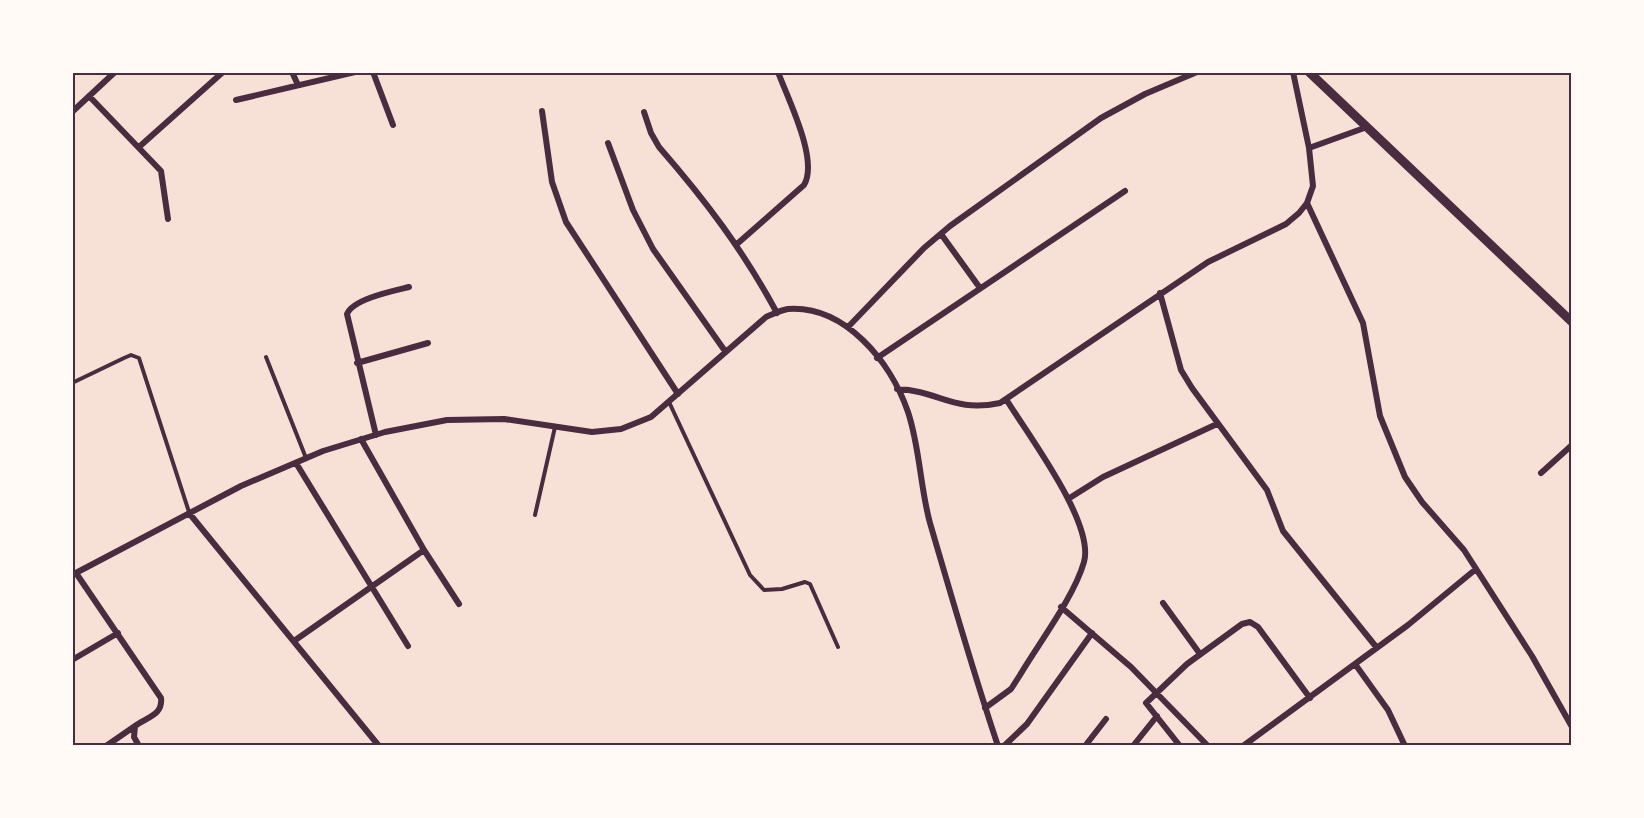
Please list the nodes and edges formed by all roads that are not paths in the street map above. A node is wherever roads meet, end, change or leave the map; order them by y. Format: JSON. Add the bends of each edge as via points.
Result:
{"nodes":[{"id":1,"x":115,"y":72,"type":"edge"},
{"id":2,"x":223,"y":72,"type":"edge"},
{"id":3,"x":292,"y":72,"type":"edge"},
{"id":4,"x":355,"y":72,"type":"edge"},
{"id":5,"x":373,"y":72,"type":"edge"},
{"id":6,"x":778,"y":72,"type":"edge"},
{"id":7,"x":1197,"y":72,"type":"edge"},
{"id":8,"x":1293,"y":72,"type":"edge"},
{"id":9,"x":1309,"y":72,"type":"edge"},
{"id":10,"x":298,"y":85,"type":"junction"},
{"id":11,"x":89,"y":96,"type":"junction"},
{"id":12,"x":236,"y":100,"type":"dead end"},
{"id":13,"x":542,"y":111,"type":"dead end"},
{"id":14,"x":72,"y":112,"type":"edge"},
{"id":15,"x":644,"y":112,"type":"dead end"},
{"id":16,"x":393,"y":125,"type":"dead end"},
{"id":17,"x":1368,"y":127,"type":"junction"},
{"id":18,"x":608,"y":143,"type":"dead end"},
{"id":19,"x":139,"y":147,"type":"junction"},
{"id":20,"x":1309,"y":148,"type":"junction"},
{"id":21,"x":1125,"y":191,"type":"dead end"},
{"id":22,"x":1307,"y":202,"type":"junction"},
{"id":23,"x":168,"y":219,"type":"dead end"},
{"id":24,"x":940,"y":234,"type":"junction"},
{"id":25,"x":737,"y":244,"type":"junction"},
{"id":26,"x":409,"y":287,"type":"dead end"},
{"id":27,"x":980,"y":288,"type":"junction"},
{"id":28,"x":1160,"y":292,"type":"junction"},
{"id":29,"x":777,"y":313,"type":"junction"},
{"id":30,"x":1572,"y":322,"type":"edge"},
{"id":31,"x":849,"y":326,"type":"junction"},
{"id":32,"x":428,"y":343,"type":"dead end"},
{"id":33,"x":725,"y":351,"type":"junction"},
{"id":34,"x":266,"y":357,"type":"dead end"},
{"id":35,"x":877,"y":358,"type":"junction"},
{"id":36,"x":357,"y":363,"type":"junction"},
{"id":37,"x":72,"y":383,"type":"edge"},
{"id":38,"x":897,"y":389,"type":"junction"},
{"id":39,"x":678,"y":394,"type":"junction"},
{"id":40,"x":1006,"y":399,"type":"junction"},
{"id":41,"x":669,"y":402,"type":"junction"},
{"id":42,"x":1217,"y":424,"type":"junction"},
{"id":43,"x":555,"y":426,"type":"junction"},
{"id":44,"x":376,"y":435,"type":"junction"},
{"id":45,"x":361,"y":439,"type":"junction"},
{"id":46,"x":1572,"y":445,"type":"edge"},
{"id":47,"x":306,"y":459,"type":"junction"},
{"id":48,"x":296,"y":463,"type":"junction"},
{"id":49,"x":1540,"y":473,"type":"dead end"},
{"id":50,"x":1068,"y":499,"type":"junction"},
{"id":51,"x":189,"y":513,"type":"junction"},
{"id":52,"x":535,"y":515,"type":"dead end"},
{"id":53,"x":424,"y":550,"type":"junction"},
{"id":54,"x":1476,"y":569,"type":"junction"},
{"id":55,"x":74,"y":574,"type":"edge"},
{"id":56,"x":371,"y":587,"type":"junction"},
{"id":57,"x":1162,"y":603,"type":"dead end"},
{"id":58,"x":459,"y":604,"type":"dead end"},
{"id":59,"x":1061,"y":608,"type":"junction"},
{"id":60,"x":118,"y":633,"type":"junction"},
{"id":61,"x":1092,"y":633,"type":"junction"},
{"id":62,"x":294,"y":641,"type":"junction"},
{"id":63,"x":408,"y":646,"type":"dead end"},
{"id":64,"x":838,"y":647,"type":"dead end"},
{"id":65,"x":1377,"y":648,"type":"junction"},
{"id":66,"x":1200,"y":654,"type":"junction"},
{"id":67,"x":72,"y":660,"type":"edge"},
{"id":68,"x":1355,"y":664,"type":"junction"},
{"id":69,"x":1157,"y":692,"type":"junction"},
{"id":70,"x":1310,"y":698,"type":"junction"},
{"id":71,"x":985,"y":708,"type":"junction"},
{"id":72,"x":1157,"y":716,"type":"junction"},
{"id":73,"x":1106,"y":719,"type":"dead end"},
{"id":74,"x":135,"y":726,"type":"junction"},
{"id":75,"x":1572,"y":727,"type":"edge"},
{"id":76,"x":106,"y":746,"type":"edge"},
{"id":77,"x":139,"y":746,"type":"edge"},
{"id":78,"x":379,"y":746,"type":"edge"},
{"id":79,"x":998,"y":746,"type":"edge"},
{"id":80,"x":1004,"y":746,"type":"edge"},
{"id":81,"x":1085,"y":746,"type":"edge"},
{"id":82,"x":1133,"y":746,"type":"edge"},
{"id":83,"x":1180,"y":746,"type":"edge"},
{"id":84,"x":1208,"y":746,"type":"edge"},
{"id":85,"x":1243,"y":746,"type":"edge"},
{"id":86,"x":1405,"y":746,"type":"edge"}],
"edges":[{"from":1,"to":11,"type":"street"},
{"from":2,"to":19,"type":"street"},
{"from":3,"to":10,"type":"street"},
{"from":4,"to":10,"type":"street"},
{"from":5,"to":16,"type":"street"},
{"from":6,"to":25,"type":"street","via":[[807,154],[809,176],[804,185]]},
{"from":7,"to":24,"type":"street","via":[[1101,118]]},
{"from":8,"to":20,"type":"street"},
{"from":9,"to":17,"type":"street"},
{"from":10,"to":12,"type":"street"},
{"from":11,"to":14,"type":"street"},
{"from":11,"to":19,"type":"street"},
{"from":13,"to":39,"type":"street","via":[[552,182],[566,222]]},
{"from":15,"to":25,"type":"street","via":[[659,147]]},
{"from":17,"to":20,"type":"street"},
{"from":17,"to":30,"type":"street"},
{"from":18,"to":33,"type":"street","via":[[633,210],[653,249]]},
{"from":19,"to":23,"type":"street","via":[[163,176]]},
{"from":20,"to":22,"type":"street","via":[[1313,186]]},
{"from":21,"to":27,"type":"street"},
{"from":22,"to":28,"type":"street","via":[[1286,224],[1208,261]]},
{"from":22,"to":54,"type":"street","via":[[1363,323],[1380,416],[1392,449],[1422,502]]},
{"from":24,"to":27,"type":"street"},
{"from":24,"to":31,"type":"street"},
{"from":25,"to":29,"type":"street"},
{"from":26,"to":36,"type":"street","via":[[362,301],[349,309],[347,322]]},
{"from":27,"to":35,"type":"street"},
{"from":28,"to":40,"type":"street"},
{"from":28,"to":42,"type":"street","via":[[1181,370]]},
{"from":29,"to":31,"type":"street","via":[[786,309],[805,310]]},
{"from":29,"to":33,"type":"street","via":[[766,317]]},
{"from":31,"to":35,"type":"street"},
{"from":32,"to":36,"type":"street"},
{"from":33,"to":39,"type":"street"},
{"from":34,"to":47,"type":"lane"},
{"from":35,"to":38,"type":"street"},
{"from":36,"to":44,"type":"street"},
{"from":37,"to":51,"type":"lane","via":[[124,357],[139,358]]},
{"from":38,"to":40,"type":"street","via":[[915,390],[969,407]]},
{"from":38,"to":71,"type":"street","via":[[908,411],[925,506]]},
{"from":39,"to":41,"type":"street"},
{"from":40,"to":50,"type":"street"},
{"from":41,"to":43,"type":"street","via":[[651,417],[621,429],[592,432]]},
{"from":41,"to":64,"type":"lane","via":[[750,575],[764,590],[810,584]]},
{"from":42,"to":50,"type":"street","via":[[1102,477]]},
{"from":42,"to":65,"type":"street","via":[[1267,490],[1283,531]]},
{"from":43,"to":44,"type":"street","via":[[504,419],[447,420]]},
{"from":43,"to":52,"type":"lane"},
{"from":44,"to":45,"type":"street"},
{"from":45,"to":47,"type":"street"},
{"from":45,"to":53,"type":"street"},
{"from":46,"to":49,"type":"street"},
{"from":47,"to":48,"type":"street"},
{"from":48,"to":51,"type":"street"},
{"from":48,"to":56,"type":"street"},
{"from":50,"to":59,"type":"street","via":[[1086,546],[1078,578]]},
{"from":51,"to":55,"type":"street"},
{"from":51,"to":62,"type":"street"},
{"from":53,"to":56,"type":"street"},
{"from":53,"to":58,"type":"street"},
{"from":54,"to":65,"type":"street"},
{"from":54,"to":75,"type":"street"},
{"from":55,"to":60,"type":"street"},
{"from":56,"to":62,"type":"street"},
{"from":56,"to":63,"type":"street"},
{"from":57,"to":66,"type":"street"},
{"from":59,"to":61,"type":"street"},
{"from":59,"to":71,"type":"street","via":[[1011,689]]},
{"from":60,"to":67,"type":"street"},
{"from":60,"to":74,"type":"street","via":[[161,698],[158,712]]},
{"from":61,"to":69,"type":"street"},
{"from":61,"to":80,"type":"street","via":[[1027,724]]},
{"from":62,"to":78,"type":"street"},
{"from":65,"to":68,"type":"street"},
{"from":66,"to":69,"type":"street"},
{"from":66,"to":70,"type":"street","via":[[1250,622],[1258,627]]},
{"from":68,"to":70,"type":"street"},
{"from":68,"to":86,"type":"street","via":[[1388,710]]},
{"from":69,"to":72,"type":"street","via":[[1146,705]]},
{"from":69,"to":84,"type":"street"},
{"from":70,"to":85,"type":"street"},
{"from":71,"to":79,"type":"street"},
{"from":72,"to":82,"type":"street"},
{"from":72,"to":83,"type":"street"},
{"from":73,"to":81,"type":"street"},
{"from":74,"to":76,"type":"street"},
{"from":74,"to":77,"type":"street","via":[[134,737]]}]}
